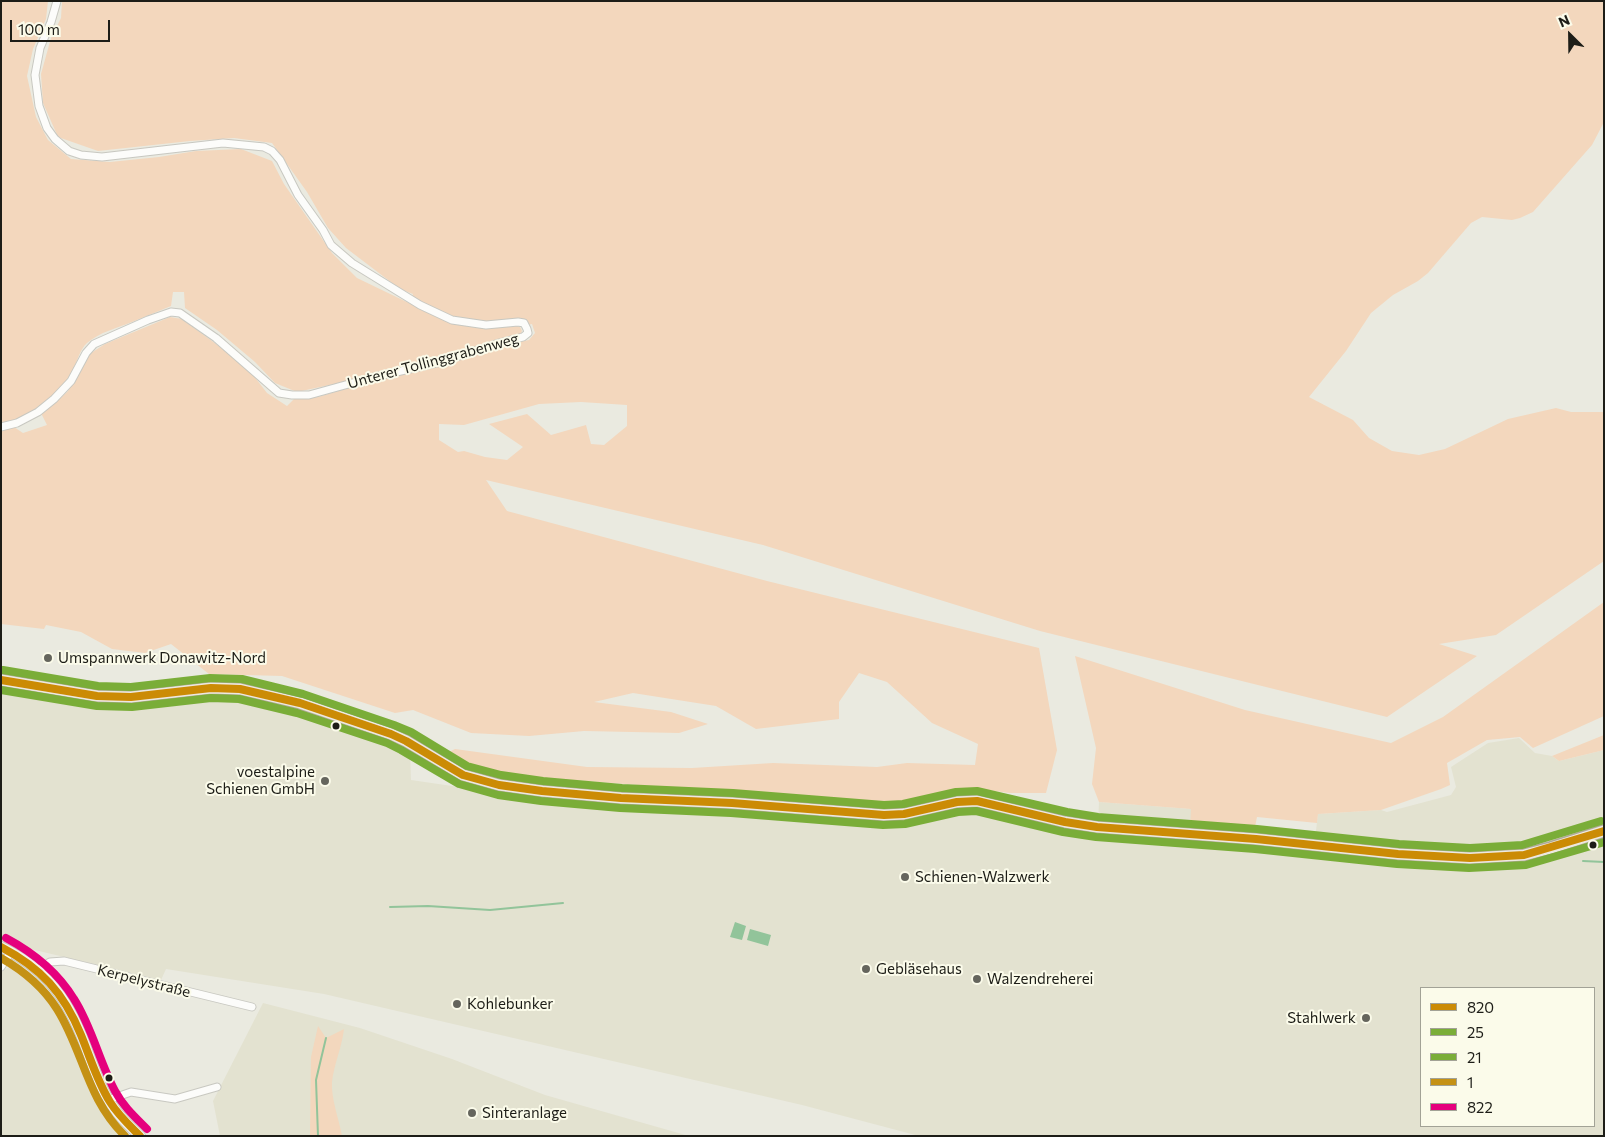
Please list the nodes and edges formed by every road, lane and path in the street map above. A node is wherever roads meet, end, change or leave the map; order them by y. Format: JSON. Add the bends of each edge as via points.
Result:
{"nodes":[{"id":1,"x":57,"y":1,"type":"edge"},
{"id":2,"x":1,"y":427,"type":"edge"},
{"id":3,"x":1,"y":680,"type":"edge"},
{"id":4,"x":1604,"y":831,"type":"edge"},
{"id":5,"x":1,"y":948,"type":"edge"},
{"id":6,"x":11,"y":952,"type":"junction"},
{"id":7,"x":1,"y":968,"type":"edge"},
{"id":8,"x":38,"y":970,"type":"junction"},
{"id":9,"x":252,"y":1007,"type":"dead end"},
{"id":10,"x":218,"y":1087,"type":"dead end"},
{"id":11,"x":108,"y":1100,"type":"junction"},
{"id":12,"x":140,"y":1136,"type":"edge"}],
"edges":[{"from":1,"to":2,"type":"street","name":"Unterer Tollinggrabenweg","via":[[40,48],[35,75],[39,106],[47,128],[69,151],[102,157],[223,143],[258,146],[272,151],[331,245],[352,263],[442,316],[473,324],[524,323],[528,333],[441,362],[374,376],[309,395],[292,395],[279,393],[216,338],[180,313],[171,312],[94,344],[71,381],[54,399],[18,423]]},
{"from":3,"to":4,"type":"main road","via":[[97,696],[131,697],[240,688],[300,703],[392,734],[474,779],[584,795],[884,815],[958,802],[977,802],[1097,828],[1470,858],[1524,855]]},
{"from":5,"to":6,"type":"main road"},
{"from":6,"to":7,"type":"street"},
{"from":6,"to":8,"type":"main road"},
{"from":8,"to":9,"type":"street","name":"Kerpelystraße","via":[[50,962],[64,961]]},
{"from":8,"to":11,"type":"main road","via":[[54,986],[73,1015]]},
{"from":10,"to":11,"type":"street","via":[[175,1099],[131,1092]]},
{"from":11,"to":12,"type":"main road"}]}
